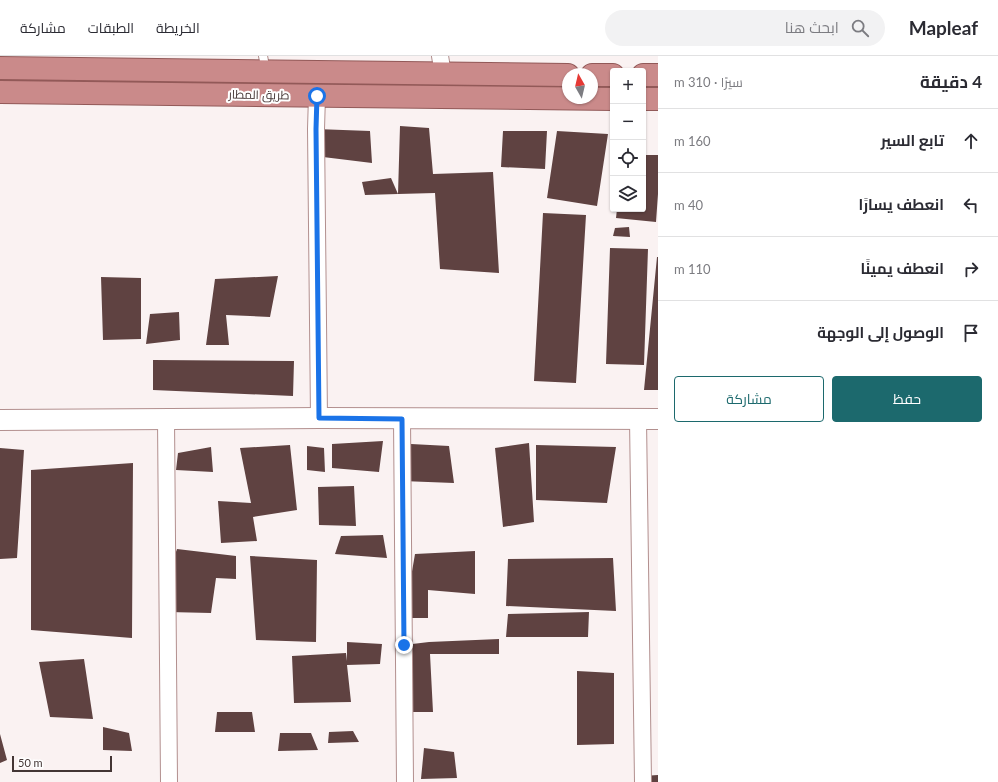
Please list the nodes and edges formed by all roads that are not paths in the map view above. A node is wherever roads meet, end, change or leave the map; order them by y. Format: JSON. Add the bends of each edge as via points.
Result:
{"nodes":[{"id":1,"x":28,"y":62,"type":"edge"},
{"id":2,"x":264,"y":64,"type":"edge"},
{"id":3,"x":441,"y":65,"type":"edge"},
{"id":4,"x":0,"y":68,"type":"edge"},
{"id":5,"x":165,"y":70,"type":"junction"},
{"id":6,"x":562,"y":75,"type":"edge"},
{"id":7,"x":598,"y":75,"type":"edge"},
{"id":8,"x":610,"y":75,"type":"edge"},
{"id":9,"x":646,"y":75,"type":"edge"},
{"id":10,"x":658,"y":75,"type":"edge"},
{"id":11,"x":0,"y":92,"type":"edge"},
{"id":12,"x":168,"y":94,"type":"junction"},
{"id":13,"x":317,"y":96,"type":"junction"},
{"id":14,"x":610,"y":98,"type":"edge"},
{"id":15,"x":646,"y":99,"type":"edge"},
{"id":16,"x":658,"y":99,"type":"edge"},
{"id":17,"x":319,"y":418,"type":"junction"},
{"id":18,"x":166,"y":419,"type":"junction"},
{"id":19,"x":402,"y":419,"type":"junction"},
{"id":20,"x":638,"y":419,"type":"junction"},
{"id":21,"x":658,"y":419,"type":"edge"},
{"id":22,"x":0,"y":420,"type":"edge"},
{"id":23,"x":169,"y":782,"type":"edge"},
{"id":24,"x":406,"y":782,"type":"edge"},
{"id":25,"x":643,"y":782,"type":"edge"}],
"edges":[{"from":1,"to":4,"type":"highway","name":"طريق المطار"},
{"from":1,"to":5,"type":"highway","name":"طريق المطار"},
{"from":2,"to":3,"type":"highway","name":"طريق المطار"},
{"from":2,"to":5,"type":"highway","name":"طريق المطار"},
{"from":3,"to":6,"type":"highway","name":"طريق المطار"},
{"from":5,"to":12,"type":"highway"},
{"from":7,"to":8,"type":"highway"},
{"from":9,"to":10,"type":"highway"},
{"from":11,"to":12,"type":"highway","name":"طريق المطار"},
{"from":12,"to":13,"type":"highway","name":"طريق المطار"},
{"from":13,"to":14,"type":"highway","name":"طريق المطار"},
{"from":13,"to":17,"type":"street"},
{"from":15,"to":16,"type":"highway"},
{"from":17,"to":18,"type":"street"},
{"from":17,"to":19,"type":"street"},
{"from":18,"to":22,"type":"street"},
{"from":18,"to":23,"type":"street"},
{"from":19,"to":20,"type":"street"},
{"from":19,"to":24,"type":"street"},
{"from":20,"to":21,"type":"street"},
{"from":20,"to":25,"type":"street"}]}
